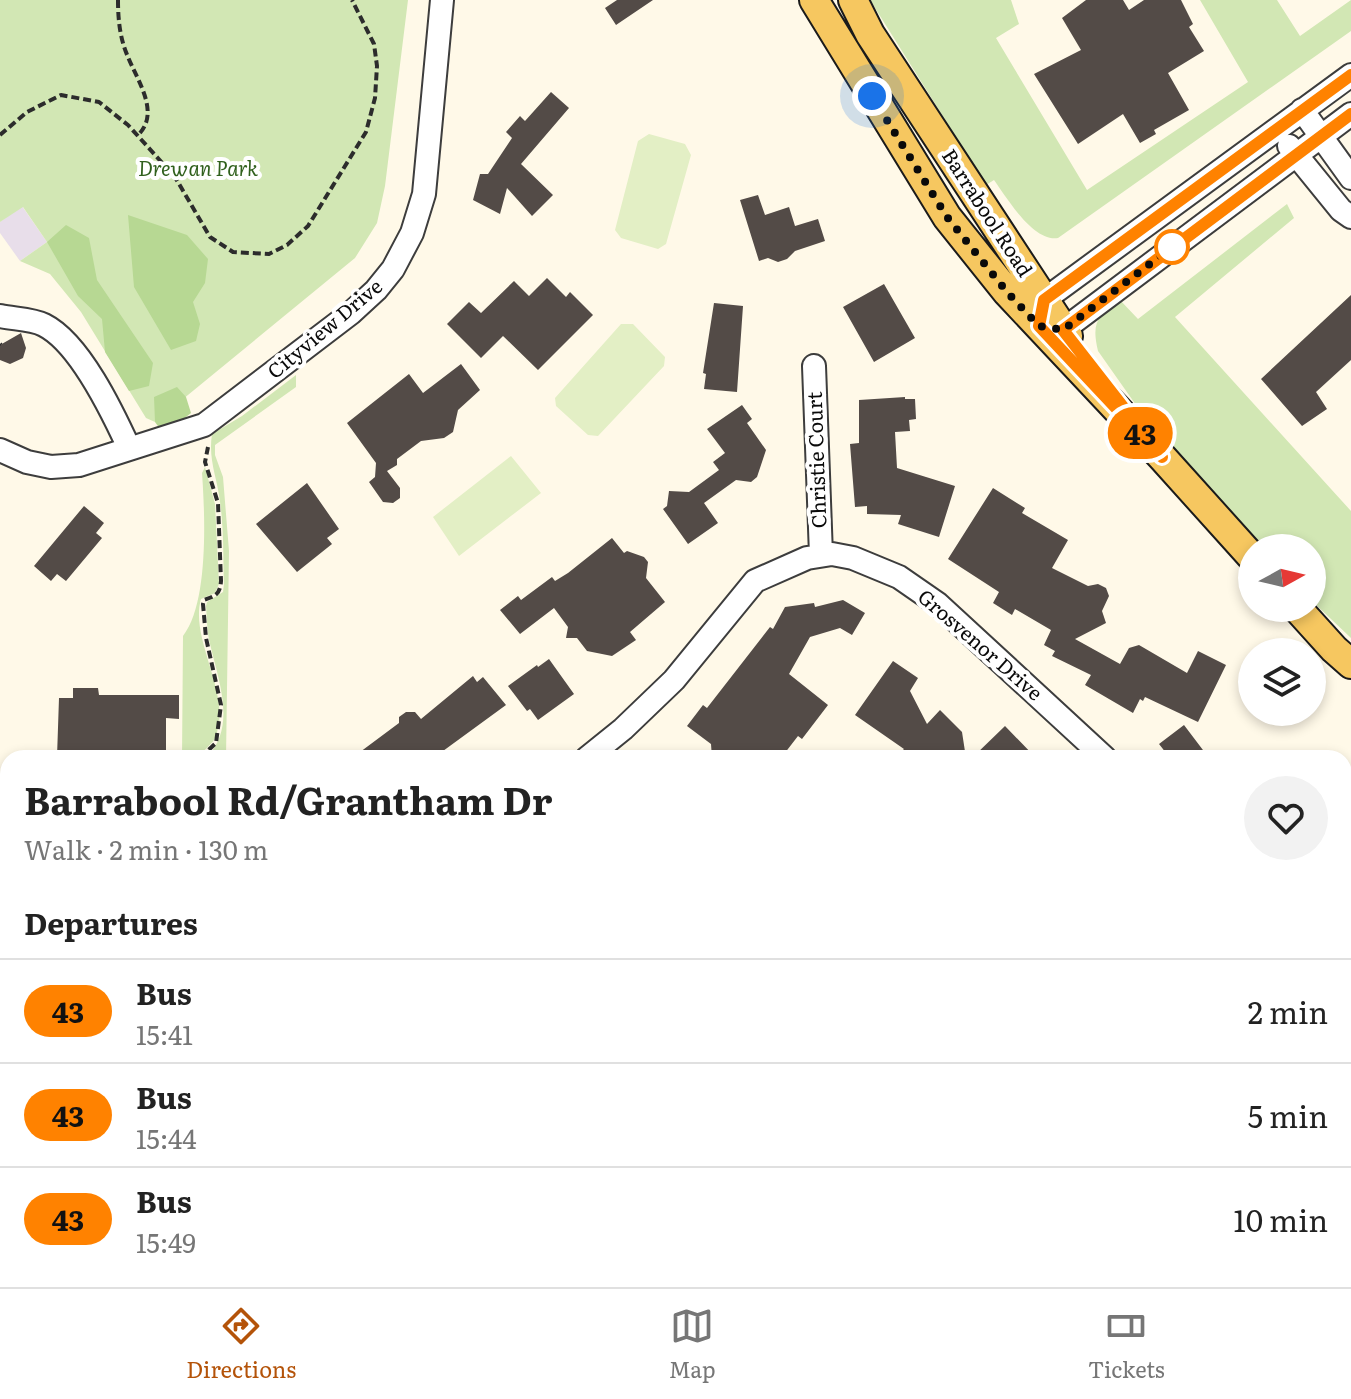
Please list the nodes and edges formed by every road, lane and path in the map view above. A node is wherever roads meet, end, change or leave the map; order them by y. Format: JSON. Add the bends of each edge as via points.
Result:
{"nodes":[{"id":1,"x":118,"y":0,"type":"edge"},
{"id":2,"x":352,"y":0,"type":"edge"},
{"id":3,"x":442,"y":0,"type":"edge"},
{"id":4,"x":814,"y":0,"type":"edge"},
{"id":5,"x":853,"y":0,"type":"edge"},
{"id":6,"x":1351,"y":75,"type":"edge"},
{"id":7,"x":1302,"y":110,"type":"junction"},
{"id":8,"x":1351,"y":114,"type":"edge"},
{"id":9,"x":1277,"y":129,"type":"junction"},
{"id":10,"x":0,"y":135,"type":"edge"},
{"id":11,"x":138,"y":135,"type":"junction"},
{"id":12,"x":1321,"y":136,"type":"junction"},
{"id":13,"x":1296,"y":155,"type":"junction"},
{"id":14,"x":1351,"y":178,"type":"edge"},
{"id":15,"x":1351,"y":217,"type":"edge"},
{"id":16,"x":0,"y":316,"type":"edge"},
{"id":17,"x":1049,"y":319,"type":"junction"},
{"id":18,"x":814,"y":366,"type":"dead end"},
{"id":19,"x":204,"y":425,"type":"junction"},
{"id":20,"x":129,"y":448,"type":"junction"},
{"id":21,"x":0,"y":450,"type":"edge"},
{"id":22,"x":1238,"y":541,"type":"edge"},
{"id":23,"x":821,"y":555,"type":"junction"},
{"id":24,"x":1310,"y":622,"type":"edge"},
{"id":25,"x":1351,"y":664,"type":"edge"},
{"id":26,"x":209,"y":750,"type":"edge"},
{"id":27,"x":597,"y":750,"type":"edge"},
{"id":28,"x":1096,"y":750,"type":"edge"}],
"edges":[{"from":1,"to":11,"type":"path","via":[[121,34],[148,104]]},
{"from":2,"to":11,"type":"path","via":[[374,44],[377,66],[366,132],[308,226],[287,245],[269,254],[233,252],[210,237],[175,177]]},
{"from":3,"to":19,"type":"street","name":"Cityview Drive","via":[[424,194],[393,269],[351,313]]},
{"from":4,"to":17,"type":"main road","name":"Barrabool Road","via":[[947,217],[1007,292]]},
{"from":5,"to":17,"type":"main road","name":"Barrabool Road"},
{"from":6,"to":7,"type":"street"},
{"from":7,"to":9,"type":"street"},
{"from":7,"to":12,"type":"street"},
{"from":8,"to":12,"type":"street"},
{"from":9,"to":13,"type":"street"},
{"from":9,"to":17,"type":"street"},
{"from":10,"to":11,"type":"path","via":[[27,112],[61,95],[99,102]]},
{"from":12,"to":13,"type":"street"},
{"from":12,"to":14,"type":"street"},
{"from":13,"to":15,"type":"street"},
{"from":13,"to":17,"type":"street"},
{"from":16,"to":20,"type":"street","via":[[43,324],[59,337],[90,373]]},
{"from":17,"to":22,"type":"main road","name":"Barrabool Road"},
{"from":18,"to":23,"type":"street","name":"Christie Court"},
{"from":19,"to":20,"type":"street","name":"Cityview Drive"},
{"from":19,"to":26,"type":"path","via":[[210,436],[205,462],[218,503],[221,581],[217,596],[203,604],[221,705],[216,743]]},
{"from":20,"to":21,"type":"street","name":"Cityview Drive","via":[[79,465],[51,467]]},
{"from":23,"to":27,"type":"street","name":"Grosvenor Drive","via":[[755,581],[674,680]]},
{"from":23,"to":28,"type":"street","name":"Grosvenor Drive","via":[[870,564],[938,604]]},
{"from":24,"to":25,"type":"main road"}]}
